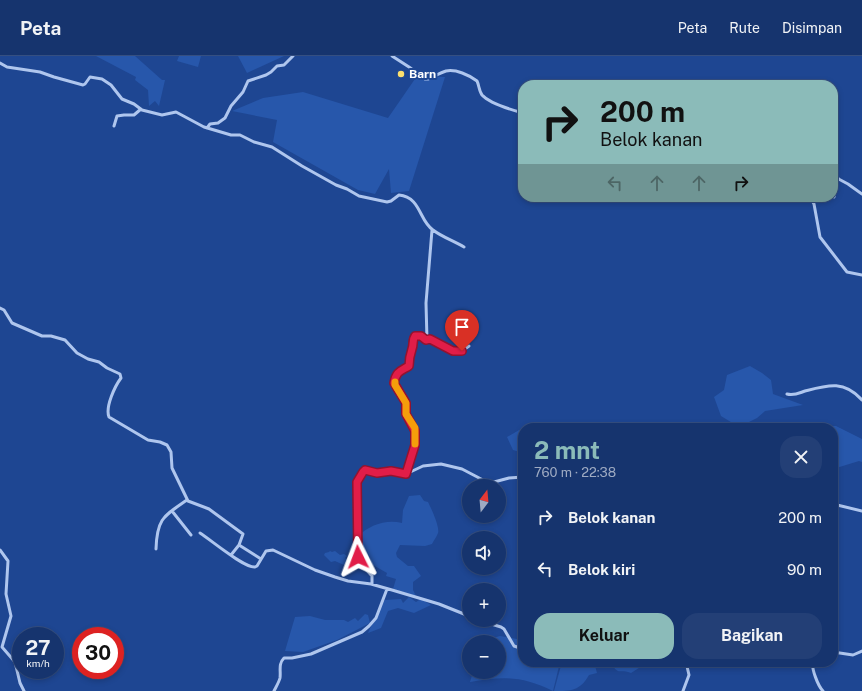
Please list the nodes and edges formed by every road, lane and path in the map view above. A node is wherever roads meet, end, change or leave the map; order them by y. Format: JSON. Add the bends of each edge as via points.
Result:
{"nodes":[{"id":1,"x":293,"y":56,"type":"edge"},
{"id":2,"x":392,"y":56,"type":"edge"},
{"id":3,"x":0,"y":63,"type":"edge"},
{"id":4,"x":141,"y":109,"type":"junction"},
{"id":5,"x":518,"y":111,"type":"edge"},
{"id":6,"x":114,"y":126,"type":"dead end"},
{"id":7,"x":207,"y":128,"type":"junction"},
{"id":8,"x":838,"y":178,"type":"edge"},
{"id":9,"x":862,"y":194,"type":"edge"},
{"id":10,"x":813,"y":202,"type":"edge"},
{"id":11,"x":432,"y":230,"type":"junction"},
{"id":12,"x":464,"y":247,"type":"dead end"},
{"id":13,"x":862,"y":275,"type":"edge"},
{"id":14,"x":0,"y":308,"type":"edge"},
{"id":15,"x":427,"y":340,"type":"junction"},
{"id":16,"x":469,"y":346,"type":"dead end"},
{"id":17,"x":787,"y":394,"type":"dead end"},
{"id":18,"x":862,"y":400,"type":"edge"},
{"id":19,"x":406,"y":474,"type":"junction"},
{"id":20,"x":518,"y":477,"type":"edge"},
{"id":21,"x":188,"y":500,"type":"junction"},
{"id":22,"x":838,"y":505,"type":"edge"},
{"id":23,"x":172,"y":511,"type":"junction"},
{"id":24,"x":862,"y":511,"type":"edge"},
{"id":25,"x":200,"y":533,"type":"dead end"},
{"id":26,"x":190,"y":535,"type":"dead end"},
{"id":27,"x":239,"y":545,"type":"junction"},
{"id":28,"x":156,"y":549,"type":"dead end"},
{"id":29,"x":0,"y":550,"type":"edge"},
{"id":30,"x":232,"y":555,"type":"junction"},
{"id":31,"x":261,"y":558,"type":"junction"},
{"id":32,"x":372,"y":584,"type":"junction"},
{"id":33,"x":387,"y":589,"type":"junction"},
{"id":34,"x":462,"y":613,"type":"edge"},
{"id":35,"x":501,"y":627,"type":"edge"},
{"id":36,"x":1,"y":646,"type":"edge"},
{"id":37,"x":518,"y":647,"type":"edge"},
{"id":38,"x":862,"y":651,"type":"edge"},
{"id":39,"x":838,"y":653,"type":"edge"},
{"id":40,"x":687,"y":667,"type":"edge"},
{"id":41,"x":812,"y":667,"type":"edge"},
{"id":42,"x":24,"y":691,"type":"edge"},
{"id":43,"x":274,"y":691,"type":"edge"},
{"id":44,"x":683,"y":691,"type":"edge"},
{"id":45,"x":823,"y":691,"type":"edge"}],
"edges":[{"from":1,"to":7,"type":"street","via":[[284,65],[248,81],[225,118],[218,123],[210,124]]},
{"from":2,"to":5,"type":"street","via":[[424,79],[446,71],[467,75],[477,81],[485,98]]},
{"from":3,"to":4,"type":"street","via":[[7,67],[40,72],[83,85],[90,77],[102,79],[114,87],[122,99]]},
{"from":4,"to":6,"type":"street","via":[[134,115],[117,116]]},
{"from":4,"to":7,"type":"street","via":[[162,115],[176,112]]},
{"from":7,"to":11,"type":"street","via":[[240,135],[275,148],[300,165],[359,196],[387,202],[399,195],[407,197],[413,201]]},
{"from":8,"to":9,"type":"street"},
{"from":10,"to":13,"type":"street","via":[[820,237],[848,272]]},
{"from":11,"to":12,"type":"street"},
{"from":11,"to":15,"type":"street","via":[[426,303]]},
{"from":14,"to":21,"type":"street","via":[[12,323],[42,336],[65,340],[77,353],[121,374],[108,416],[148,440],[167,445],[171,452],[172,468]]},
{"from":15,"to":16,"type":"street","via":[[430,339],[457,352]]},
{"from":15,"to":19,"type":"street","via":[[421,336],[414,336],[409,366],[400,370],[395,380],[395,385],[406,403],[406,414],[415,431],[415,445]]},
{"from":17,"to":18,"type":"street","via":[[794,395],[832,385],[852,392]]},
{"from":19,"to":20,"type":"street","via":[[423,466],[441,464],[459,468],[483,480],[494,482]]},
{"from":19,"to":32,"type":"street","via":[[365,470],[357,482],[358,560],[372,576]]},
{"from":21,"to":23,"type":"street"},
{"from":21,"to":27,"type":"street","via":[[209,509],[243,534]]},
{"from":22,"to":24,"type":"street"},
{"from":23,"to":26,"type":"street"},
{"from":23,"to":28,"type":"street","via":[[165,516],[158,528]]},
{"from":25,"to":30,"type":"street"},
{"from":27,"to":30,"type":"street"},
{"from":27,"to":31,"type":"street"},
{"from":29,"to":36,"type":"street","via":[[8,561],[6,594],[11,616]]},
{"from":30,"to":31,"type":"street","via":[[253,568]]},
{"from":31,"to":32,"type":"street","via":[[266,551],[273,550],[335,578]]},
{"from":32,"to":33,"type":"street"},
{"from":33,"to":34,"type":"street"},
{"from":33,"to":43,"type":"street","via":[[376,618],[362,632],[311,654],[282,660],[280,678]]},
{"from":35,"to":37,"type":"street","via":[[514,646]]},
{"from":36,"to":42,"type":"street","via":[[15,662]]},
{"from":38,"to":39,"type":"street","via":[[853,655]]},
{"from":40,"to":44,"type":"street","via":[[689,675]]},
{"from":41,"to":45,"type":"street"}]}
